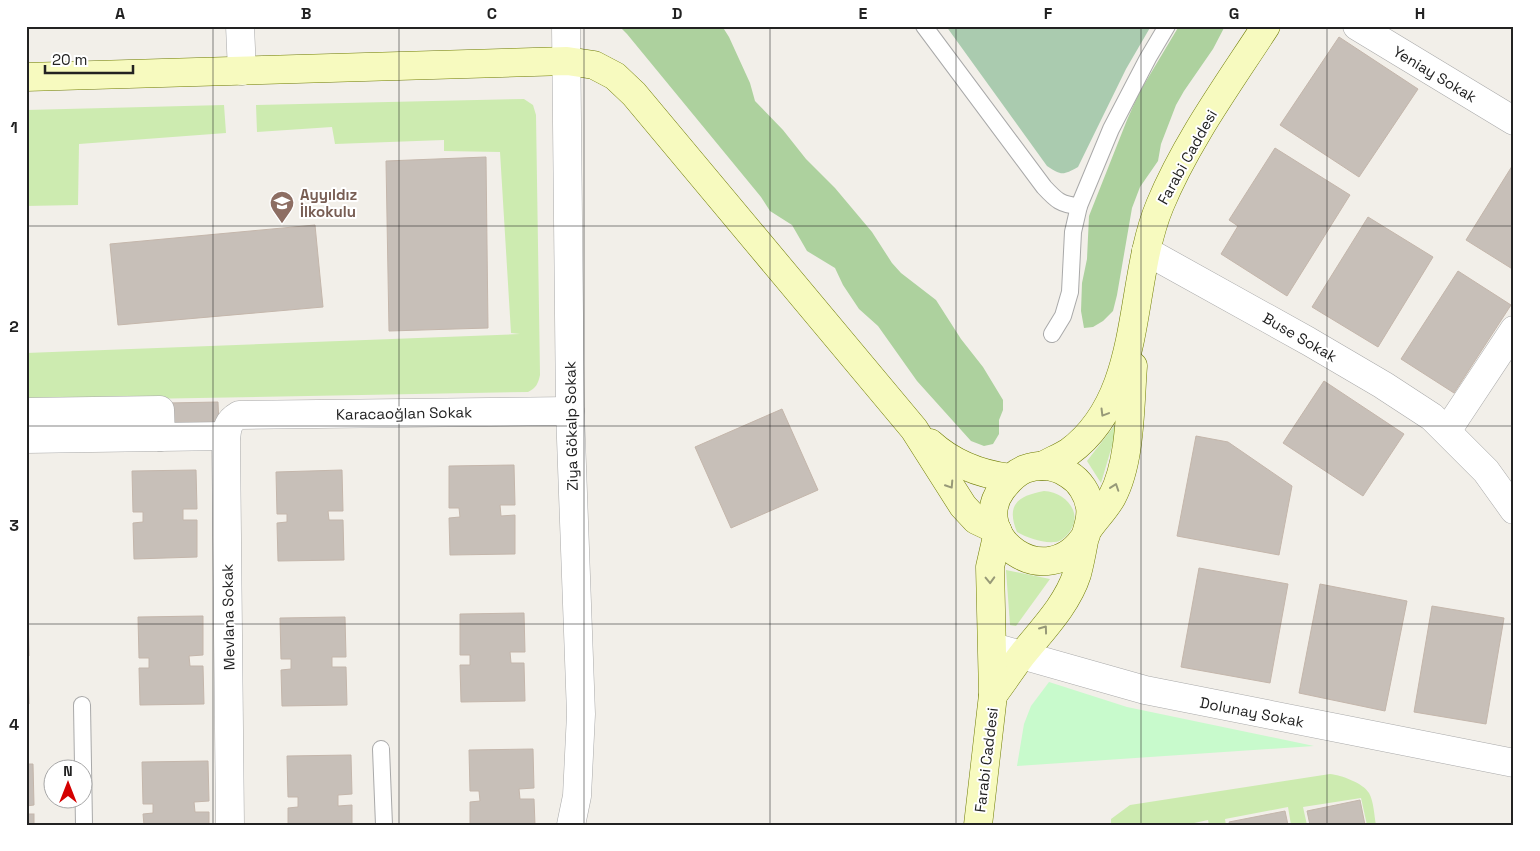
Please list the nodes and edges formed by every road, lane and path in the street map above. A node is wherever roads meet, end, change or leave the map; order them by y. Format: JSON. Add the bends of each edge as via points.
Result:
{"nodes":[{"id":1,"x":240,"y":26,"type":"edge"},
{"id":2,"x":566,"y":26,"type":"edge"},
{"id":3,"x":924,"y":26,"type":"edge"},
{"id":4,"x":1167,"y":26,"type":"edge"},
{"id":5,"x":1266,"y":26,"type":"edge"},
{"id":6,"x":1357,"y":26,"type":"edge"},
{"id":7,"x":567,"y":61,"type":"junction"},
{"id":8,"x":242,"y":71,"type":"junction"},
{"id":9,"x":26,"y":77,"type":"edge"},
{"id":10,"x":1514,"y":121,"type":"edge"},
{"id":11,"x":1079,"y":206,"type":"junction"},
{"id":12,"x":1146,"y":251,"type":"junction"},
{"id":13,"x":1138,"y":300,"type":"junction"},
{"id":14,"x":1514,"y":330,"type":"edge"},
{"id":15,"x":1052,"y":334,"type":"dead end"},
{"id":16,"x":570,"y":411,"type":"junction"},
{"id":17,"x":27,"y":412,"type":"edge"},
{"id":18,"x":233,"y":426,"type":"junction"},
{"id":19,"x":914,"y":429,"type":"junction"},
{"id":20,"x":1447,"y":431,"type":"junction"},
{"id":21,"x":161,"y":437,"type":"junction"},
{"id":22,"x":27,"y":439,"type":"edge"},
{"id":23,"x":1042,"y":466,"type":"junction"},
{"id":24,"x":1010,"y":478,"type":"junction"},
{"id":25,"x":1514,"y":510,"type":"edge"},
{"id":26,"x":998,"y":531,"type":"junction"},
{"id":27,"x":1087,"y":531,"type":"junction"},
{"id":28,"x":993,"y":647,"type":"junction"},
{"id":29,"x":1023,"y":655,"type":"junction"},
{"id":30,"x":993,"y":695,"type":"junction"},
{"id":31,"x":82,"y":706,"type":"dead end"},
{"id":32,"x":381,"y":749,"type":"dead end"},
{"id":33,"x":1514,"y":763,"type":"edge"},
{"id":34,"x":84,"y":825,"type":"edge"},
{"id":35,"x":230,"y":825,"type":"edge"},
{"id":36,"x":384,"y":825,"type":"edge"},
{"id":37,"x":571,"y":825,"type":"edge"},
{"id":38,"x":978,"y":825,"type":"edge"}],
"edges":[{"from":1,"to":8,"type":"street"},
{"from":2,"to":7,"type":"street","name":"Ziya Gökalp Sokak"},
{"from":3,"to":11,"type":"lane","via":[[1044,187],[1066,205]]},
{"from":4,"to":11,"type":"lane","via":[[1124,102]]},
{"from":5,"to":12,"type":"street","name":"Farabi Caddesi","via":[[1184,156],[1160,205]]},
{"from":6,"to":10,"type":"street","name":"Yeniay Sokak"},
{"from":7,"to":8,"type":"street"},
{"from":7,"to":16,"type":"street","name":"Ziya Gökalp Sokak"},
{"from":7,"to":19,"type":"street","via":[[594,65],[615,76],[634,94]]},
{"from":8,"to":9,"type":"street"},
{"from":11,"to":15,"type":"lane","via":[[1073,232],[1070,292],[1063,316]]},
{"from":12,"to":13,"type":"street","name":"Farabi Caddesi"},
{"from":12,"to":20,"type":"street","name":"Buse Sokak","via":[[1383,385],[1432,417]]},
{"from":13,"to":23,"type":"street","one_way":true,"via":[[1117,387],[1106,410],[1083,440],[1069,452]]},
{"from":27,"to":13,"type":"street","one_way":true,"via":[[1112,497],[1123,466]]},
{"from":14,"to":20,"type":"street"},
{"from":16,"to":18,"type":"street","name":"Karacaoğlan Sokak"},
{"from":16,"to":37,"type":"street","name":"Ziya Gökalp Sokak","via":[[581,714],[577,796]]},
{"from":17,"to":21,"type":"street","via":[[160,410]]},
{"from":17,"to":22,"type":"street"},
{"from":18,"to":21,"type":"street","name":"Karacaoğlan Sokak"},
{"from":18,"to":35,"type":"street","name":"Mevlana Sokak"},
{"from":19,"to":24,"type":"street","via":[[945,456],[961,465],[991,476]]},
{"from":19,"to":26,"type":"street","one_way":true,"via":[[963,506],[976,520]]},
{"from":20,"to":25,"type":"street","name":"Buse Sokak","via":[[1486,471]]},
{"from":21,"to":22,"type":"street","name":"Karacaoğlan Sokak"},
{"from":23,"to":24,"type":"street","via":[[1020,471]]},
{"from":23,"to":27,"type":"street","via":[[1067,472],[1080,484],[1091,509]]},
{"from":24,"to":26,"type":"street","via":[[996,501],[994,512]]},
{"from":26,"to":27,"type":"street","via":[[1016,553],[1031,560],[1048,561],[1062,558],[1074,550]]},
{"from":26,"to":28,"type":"street","name":"Farabi Caddesi","one_way":true,"via":[[990,568]]},
{"from":29,"to":27,"type":"street","one_way":true,"via":[[1066,596],[1076,575]]},
{"from":28,"to":29,"type":"street","name":"Dolunay Sokak"},
{"from":28,"to":30,"type":"street","name":"Farabi Caddesi"},
{"from":29,"to":30,"type":"street"},
{"from":29,"to":33,"type":"street","name":"Dolunay Sokak","via":[[1145,690]]},
{"from":30,"to":38,"type":"street","name":"Farabi Caddesi"},
{"from":31,"to":34,"type":"lane"},
{"from":32,"to":36,"type":"lane"}]}
